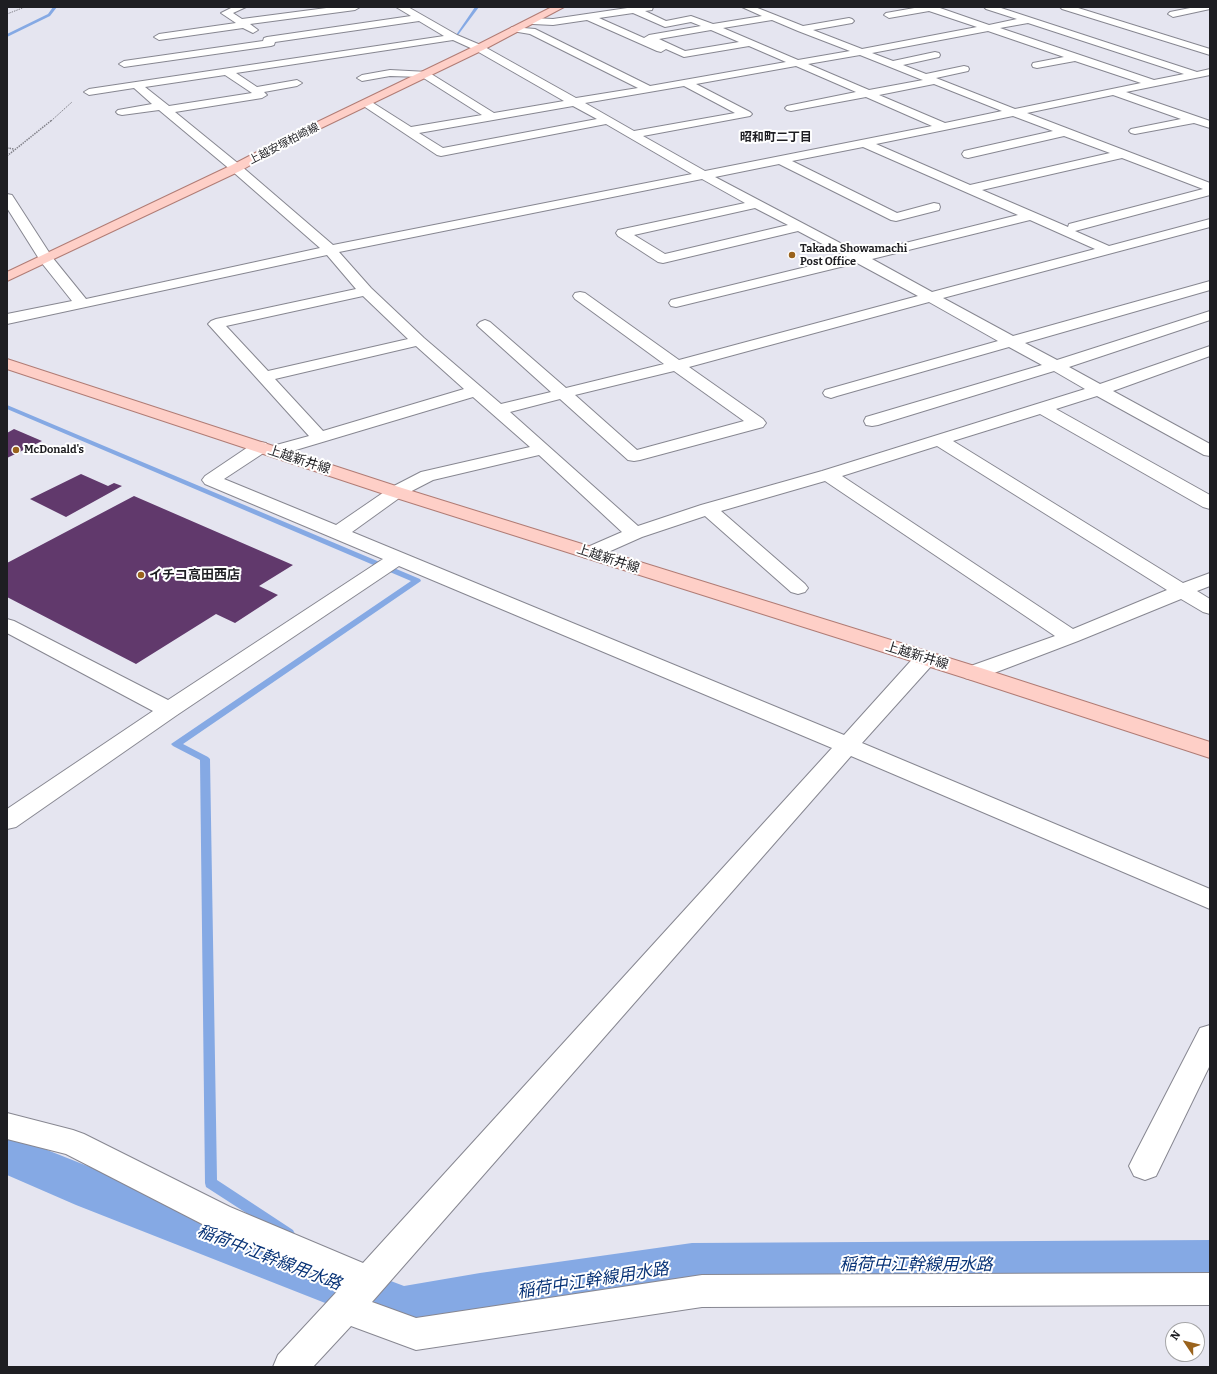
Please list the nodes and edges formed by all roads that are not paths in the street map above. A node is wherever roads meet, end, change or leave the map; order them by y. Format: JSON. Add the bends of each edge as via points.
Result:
{"nodes":[{"id":1,"x":241,"y":7,"type":"edge"},
{"id":2,"x":355,"y":7,"type":"edge"},
{"id":3,"x":401,"y":7,"type":"edge"},
{"id":4,"x":559,"y":7,"type":"edge"},
{"id":5,"x":578,"y":7,"type":"edge"},
{"id":6,"x":654,"y":7,"type":"edge"},
{"id":7,"x":931,"y":7,"type":"edge"},
{"id":8,"x":988,"y":7,"type":"edge"},
{"id":9,"x":1066,"y":7,"type":"edge"},
{"id":10,"x":1209,"y":7,"type":"edge"},
{"id":11,"x":750,"y":8,"type":"edge"},
{"id":12,"x":634,"y":10,"type":"junction"},
{"id":13,"x":737,"y":11,"type":"dead end"},
{"id":14,"x":783,"y":12,"type":"dead end"},
{"id":15,"x":1173,"y":14,"type":"dead end"},
{"id":16,"x":888,"y":15,"type":"dead end"},
{"id":17,"x":706,"y":16,"type":"dead end"},
{"id":18,"x":593,"y":17,"type":"junction"},
{"id":19,"x":767,"y":17,"type":"junction"},
{"id":20,"x":420,"y":18,"type":"junction"},
{"id":21,"x":691,"y":19,"type":"junction"},
{"id":22,"x":1029,"y":20,"type":"junction"},
{"id":23,"x":533,"y":21,"type":"junction"},
{"id":24,"x":849,"y":21,"type":"dead end"},
{"id":25,"x":244,"y":24,"type":"junction"},
{"id":26,"x":712,"y":28,"type":"junction"},
{"id":27,"x":988,"y":28,"type":"junction"},
{"id":28,"x":515,"y":29,"type":"junction"},
{"id":29,"x":1172,"y":31,"type":"dead end"},
{"id":30,"x":799,"y":33,"type":"junction"},
{"id":31,"x":1153,"y":35,"type":"junction"},
{"id":32,"x":159,"y":37,"type":"dead end"},
{"id":33,"x":454,"y":38,"type":"junction"},
{"id":34,"x":777,"y":42,"type":"dead end"},
{"id":35,"x":753,"y":44,"type":"junction"},
{"id":36,"x":1100,"y":44,"type":"junction"},
{"id":37,"x":275,"y":45,"type":"junction"},
{"id":38,"x":479,"y":48,"type":"junction"},
{"id":39,"x":860,"y":52,"type":"junction"},
{"id":40,"x":1058,"y":52,"type":"junction"},
{"id":41,"x":1210,"y":52,"type":"edge"},
{"id":42,"x":935,"y":55,"type":"dead end"},
{"id":43,"x":1074,"y":58,"type":"junction"},
{"id":44,"x":297,"y":61,"type":"junction"},
{"id":45,"x":689,"y":62,"type":"dead end"},
{"id":46,"x":796,"y":62,"type":"junction"},
{"id":47,"x":889,"y":63,"type":"junction"},
{"id":48,"x":124,"y":64,"type":"dead end"},
{"id":49,"x":1037,"y":65,"type":"dead end"},
{"id":50,"x":865,"y":66,"type":"dead end"},
{"id":51,"x":704,"y":69,"type":"dead end"},
{"id":52,"x":842,"y":69,"type":"dead end"},
{"id":53,"x":964,"y":69,"type":"dead end"},
{"id":54,"x":228,"y":72,"type":"junction"},
{"id":55,"x":1210,"y":72,"type":"edge"},
{"id":56,"x":820,"y":73,"type":"junction"},
{"id":57,"x":424,"y":74,"type":"junction"},
{"id":58,"x":1196,"y":74,"type":"junction"},
{"id":59,"x":802,"y":75,"type":"dead end"},
{"id":60,"x":718,"y":76,"type":"junction"},
{"id":61,"x":362,"y":78,"type":"dead end"},
{"id":62,"x":929,"y":79,"type":"junction"},
{"id":63,"x":1210,"y":79,"type":"edge"},
{"id":64,"x":684,"y":82,"type":"junction"},
{"id":65,"x":297,"y":83,"type":"dead end"},
{"id":66,"x":1152,"y":84,"type":"junction"},
{"id":67,"x":136,"y":85,"type":"junction"},
{"id":68,"x":646,"y":88,"type":"junction"},
{"id":69,"x":255,"y":90,"type":"junction"},
{"id":70,"x":89,"y":92,"type":"dead end"},
{"id":71,"x":1114,"y":92,"type":"junction"},
{"id":72,"x":868,"y":93,"type":"junction"},
{"id":73,"x":572,"y":102,"type":"junction"},
{"id":74,"x":366,"y":103,"type":"junction"},
{"id":75,"x":164,"y":108,"type":"junction"},
{"id":76,"x":791,"y":108,"type":"dead end"},
{"id":77,"x":759,"y":111,"type":"dead end"},
{"id":78,"x":122,"y":112,"type":"dead end"},
{"id":79,"x":1014,"y":112,"type":"junction"},
{"id":80,"x":746,"y":114,"type":"junction"},
{"id":81,"x":492,"y":116,"type":"junction"},
{"id":82,"x":1195,"y":120,"type":"junction"},
{"id":83,"x":606,"y":121,"type":"junction"},
{"id":84,"x":1210,"y":125,"type":"edge"},
{"id":85,"x":942,"y":126,"type":"junction"},
{"id":86,"x":409,"y":131,"type":"junction"},
{"id":87,"x":1135,"y":131,"type":"dead end"},
{"id":88,"x":1065,"y":132,"type":"junction"},
{"id":89,"x":632,"y":135,"type":"junction"},
{"id":90,"x":864,"y":143,"type":"junction"},
{"id":91,"x":968,"y":154,"type":"dead end"},
{"id":92,"x":1122,"y":154,"type":"junction"},
{"id":93,"x":780,"y":160,"type":"junction"},
{"id":94,"x":236,"y":168,"type":"junction"},
{"id":95,"x":704,"y":175,"type":"junction"},
{"id":96,"x":1210,"y":187,"type":"edge"},
{"id":97,"x":969,"y":189,"type":"junction"},
{"id":98,"x":1210,"y":191,"type":"edge"},
{"id":99,"x":7,"y":198,"type":"edge"},
{"id":100,"x":756,"y":204,"type":"junction"},
{"id":101,"x":934,"y":208,"type":"dead end"},
{"id":102,"x":1032,"y":216,"type":"junction"},
{"id":103,"x":1210,"y":223,"type":"edge"},
{"id":104,"x":798,"y":227,"type":"junction"},
{"id":105,"x":1074,"y":227,"type":"dead end"},
{"id":106,"x":330,"y":250,"type":"junction"},
{"id":107,"x":1108,"y":250,"type":"junction"},
{"id":108,"x":859,"y":258,"type":"junction"},
{"id":109,"x":46,"y":260,"type":"junction"},
{"id":110,"x":7,"y":277,"type":"edge"},
{"id":111,"x":1210,"y":285,"type":"edge"},
{"id":112,"x":366,"y":291,"type":"junction"},
{"id":113,"x":580,"y":296,"type":"dead end"},
{"id":114,"x":931,"y":298,"type":"junction"},
{"id":115,"x":676,"y":303,"type":"dead end"},
{"id":116,"x":82,"y":304,"type":"junction"},
{"id":117,"x":1210,"y":315,"type":"edge"},
{"id":118,"x":7,"y":319,"type":"edge"},
{"id":119,"x":485,"y":325,"type":"dead end"},
{"id":120,"x":419,"y":341,"type":"junction"},
{"id":121,"x":1012,"y":342,"type":"junction"},
{"id":122,"x":1210,"y":351,"type":"edge"},
{"id":123,"x":7,"y":364,"type":"edge"},
{"id":124,"x":676,"y":365,"type":"junction"},
{"id":125,"x":1055,"y":366,"type":"junction"},
{"id":126,"x":265,"y":377,"type":"junction"},
{"id":127,"x":1099,"y":390,"type":"junction"},
{"id":128,"x":474,"y":391,"type":"junction"},
{"id":129,"x":831,"y":393,"type":"dead end"},
{"id":130,"x":562,"y":394,"type":"junction"},
{"id":131,"x":1042,"y":408,"type":"junction"},
{"id":132,"x":497,"y":410,"type":"junction"},
{"id":133,"x":872,"y":421,"type":"dead end"},
{"id":134,"x":320,"y":438,"type":"junction"},
{"id":135,"x":939,"y":440,"type":"junction"},
{"id":136,"x":267,"y":449,"type":"junction"},
{"id":137,"x":543,"y":449,"type":"junction"},
{"id":138,"x":1210,"y":451,"type":"edge"},
{"id":139,"x":828,"y":475,"type":"junction"},
{"id":140,"x":396,"y":492,"type":"junction"},
{"id":141,"x":1210,"y":503,"type":"edge"},
{"id":142,"x":708,"y":509,"type":"junction"},
{"id":143,"x":338,"y":533,"type":"junction"},
{"id":144,"x":635,"y":533,"type":"junction"},
{"id":145,"x":590,"y":553,"type":"junction"},
{"id":146,"x":397,"y":558,"type":"junction"},
{"id":147,"x":1210,"y":579,"type":"edge"},
{"id":148,"x":798,"y":588,"type":"dead end"},
{"id":149,"x":1182,"y":590,"type":"junction"},
{"id":150,"x":1210,"y":608,"type":"edge"},
{"id":151,"x":7,"y":625,"type":"edge"},
{"id":152,"x":1071,"y":637,"type":"junction"},
{"id":153,"x":925,"y":659,"type":"junction"},
{"id":154,"x":973,"y":673,"type":"junction"},
{"id":155,"x":169,"y":710,"type":"junction"},
{"id":156,"x":848,"y":746,"type":"junction"},
{"id":157,"x":1210,"y":750,"type":"edge"},
{"id":158,"x":7,"y":821,"type":"edge"},
{"id":159,"x":1210,"y":900,"type":"edge"},
{"id":160,"x":1210,"y":1036,"type":"edge"},
{"id":161,"x":7,"y":1126,"type":"edge"},
{"id":162,"x":1145,"y":1166,"type":"dead end"},
{"id":163,"x":368,"y":1281,"type":"junction"},
{"id":164,"x":1210,"y":1289,"type":"edge"},
{"id":165,"x":346,"y":1308,"type":"junction"},
{"id":166,"x":290,"y":1367,"type":"edge"}],
"edges":[{"from":1,"to":25,"type":"street","via":[[226,13]]},
{"from":2,"to":25,"type":"street"},
{"from":3,"to":20,"type":"street"},
{"from":4,"to":23,"type":"main road","name":"上越安塚柏崎線"},
{"from":5,"to":18,"type":"street"},
{"from":6,"to":12,"type":"street"},
{"from":7,"to":16,"type":"street"},
{"from":7,"to":27,"type":"street"},
{"from":8,"to":22,"type":"street"},
{"from":9,"to":31,"type":"street"},
{"from":10,"to":15,"type":"street"},
{"from":11,"to":13,"type":"street"},
{"from":11,"to":19,"type":"street"},
{"from":12,"to":18,"type":"street"},
{"from":12,"to":21,"type":"street","via":[[664,24]]},
{"from":14,"to":19,"type":"street"},
{"from":17,"to":21,"type":"street"},
{"from":18,"to":23,"type":"street","via":[[553,22]]},
{"from":18,"to":45,"type":"street"},
{"from":19,"to":26,"type":"street"},
{"from":19,"to":30,"type":"street"},
{"from":20,"to":33,"type":"street"},
{"from":20,"to":37,"type":"street"},
{"from":21,"to":26,"type":"street"},
{"from":22,"to":27,"type":"street"},
{"from":22,"to":36,"type":"street"},
{"from":23,"to":28,"type":"main road","name":"上越安塚柏崎線"},
{"from":24,"to":30,"type":"street"},
{"from":25,"to":32,"type":"street"},
{"from":25,"to":37,"type":"street"},
{"from":26,"to":35,"type":"street"},
{"from":26,"to":35,"type":"street","via":[[649,38],[684,54]]},
{"from":27,"to":39,"type":"street"},
{"from":27,"to":40,"type":"street"},
{"from":28,"to":38,"type":"main road","name":"上越安塚柏崎線"},
{"from":28,"to":68,"type":"street","via":[[532,31]]},
{"from":29,"to":31,"type":"street"},
{"from":30,"to":39,"type":"street"},
{"from":31,"to":36,"type":"street"},
{"from":31,"to":41,"type":"street"},
{"from":33,"to":38,"type":"street"},
{"from":33,"to":44,"type":"street"},
{"from":34,"to":35,"type":"street"},
{"from":35,"to":46,"type":"street"},
{"from":36,"to":40,"type":"street"},
{"from":36,"to":58,"type":"street"},
{"from":37,"to":44,"type":"street"},
{"from":37,"to":48,"type":"street"},
{"from":38,"to":57,"type":"main road","name":"上越安塚柏崎線"},
{"from":38,"to":73,"type":"street"},
{"from":39,"to":46,"type":"street"},
{"from":39,"to":47,"type":"street"},
{"from":40,"to":43,"type":"street"},
{"from":42,"to":47,"type":"street"},
{"from":43,"to":49,"type":"street"},
{"from":43,"to":66,"type":"street"},
{"from":44,"to":54,"type":"street"},
{"from":46,"to":56,"type":"street"},
{"from":46,"to":60,"type":"street"},
{"from":47,"to":50,"type":"street"},
{"from":47,"to":62,"type":"street"},
{"from":51,"to":60,"type":"street"},
{"from":52,"to":56,"type":"street"},
{"from":53,"to":62,"type":"street"},
{"from":54,"to":67,"type":"street"},
{"from":54,"to":69,"type":"street"},
{"from":55,"to":58,"type":"street"},
{"from":56,"to":59,"type":"street"},
{"from":56,"to":72,"type":"street"},
{"from":57,"to":61,"type":"street","via":[[390,73]]},
{"from":57,"to":74,"type":"main road","name":"上越安塚柏崎線"},
{"from":57,"to":81,"type":"street"},
{"from":58,"to":63,"type":"street"},
{"from":58,"to":66,"type":"street"},
{"from":60,"to":64,"type":"street"},
{"from":62,"to":72,"type":"street"},
{"from":62,"to":79,"type":"street"},
{"from":64,"to":68,"type":"street"},
{"from":64,"to":80,"type":"street"},
{"from":65,"to":69,"type":"street"},
{"from":66,"to":71,"type":"street"},
{"from":67,"to":70,"type":"street"},
{"from":67,"to":75,"type":"street"},
{"from":68,"to":73,"type":"street"},
{"from":69,"to":75,"type":"street","via":[[262,94]]},
{"from":71,"to":79,"type":"street"},
{"from":71,"to":82,"type":"street"},
{"from":72,"to":76,"type":"street"},
{"from":72,"to":85,"type":"street"},
{"from":73,"to":81,"type":"street"},
{"from":73,"to":83,"type":"street"},
{"from":74,"to":86,"type":"street"},
{"from":74,"to":94,"type":"main road","name":"上越安塚柏崎線"},
{"from":75,"to":78,"type":"street"},
{"from":75,"to":94,"type":"street"},
{"from":77,"to":80,"type":"street"},
{"from":79,"to":85,"type":"street"},
{"from":79,"to":88,"type":"street"},
{"from":80,"to":89,"type":"street"},
{"from":81,"to":86,"type":"street"},
{"from":82,"to":84,"type":"street"},
{"from":82,"to":87,"type":"street"},
{"from":83,"to":86,"type":"street","via":[[441,152]]},
{"from":83,"to":89,"type":"street"},
{"from":85,"to":90,"type":"street"},
{"from":88,"to":91,"type":"street"},
{"from":88,"to":92,"type":"street"},
{"from":89,"to":95,"type":"street"},
{"from":90,"to":93,"type":"street"},
{"from":90,"to":97,"type":"street"},
{"from":92,"to":96,"type":"street"},
{"from":92,"to":97,"type":"street"},
{"from":93,"to":95,"type":"street"},
{"from":93,"to":101,"type":"street","via":[[896,217]]},
{"from":94,"to":106,"type":"street"},
{"from":94,"to":109,"type":"main road","name":"上越安塚柏崎線"},
{"from":95,"to":100,"type":"street"},
{"from":95,"to":106,"type":"street"},
{"from":97,"to":102,"type":"street"},
{"from":98,"to":105,"type":"street"},
{"from":99,"to":109,"type":"street"},
{"from":100,"to":104,"type":"street"},
{"from":100,"to":104,"type":"street","via":[[623,233],[663,259]]},
{"from":102,"to":107,"type":"street"},
{"from":102,"to":108,"type":"street"},
{"from":103,"to":107,"type":"street"},
{"from":104,"to":108,"type":"street"},
{"from":106,"to":112,"type":"street"},
{"from":106,"to":116,"type":"street"},
{"from":107,"to":114,"type":"street"},
{"from":108,"to":114,"type":"street"},
{"from":108,"to":115,"type":"street"},
{"from":109,"to":110,"type":"main road","name":"上越安塚柏崎線"},
{"from":109,"to":116,"type":"street"},
{"from":111,"to":121,"type":"street"},
{"from":112,"to":120,"type":"street"},
{"from":112,"to":126,"type":"street","via":[[216,324]]},
{"from":113,"to":124,"type":"street"},
{"from":114,"to":121,"type":"street"},
{"from":114,"to":124,"type":"street"},
{"from":116,"to":118,"type":"street"},
{"from":117,"to":125,"type":"street"},
{"from":119,"to":130,"type":"street"},
{"from":120,"to":126,"type":"street"},
{"from":120,"to":128,"type":"street"},
{"from":121,"to":125,"type":"street"},
{"from":121,"to":129,"type":"street"},
{"from":122,"to":127,"type":"street"},
{"from":123,"to":136,"type":"main road","name":"上越新井線"},
{"from":124,"to":130,"type":"street"},
{"from":124,"to":130,"type":"street","via":[[756,423],[634,456]]},
{"from":125,"to":127,"type":"street"},
{"from":125,"to":133,"type":"street"},
{"from":126,"to":134,"type":"street"},
{"from":127,"to":131,"type":"street"},
{"from":127,"to":138,"type":"street"},
{"from":128,"to":132,"type":"street"},
{"from":128,"to":134,"type":"street"},
{"from":130,"to":132,"type":"street"},
{"from":131,"to":135,"type":"street"},
{"from":131,"to":141,"type":"street"},
{"from":132,"to":137,"type":"street"},
{"from":134,"to":136,"type":"street"},
{"from":135,"to":139,"type":"street"},
{"from":135,"to":149,"type":"street"},
{"from":136,"to":140,"type":"main road","name":"上越新井線"},
{"from":136,"to":143,"type":"street","via":[[210,480]]},
{"from":137,"to":140,"type":"street","via":[[427,476]]},
{"from":137,"to":144,"type":"street"},
{"from":139,"to":142,"type":"street"},
{"from":139,"to":152,"type":"street"},
{"from":140,"to":143,"type":"street"},
{"from":140,"to":145,"type":"main road","name":"上越新井線"},
{"from":142,"to":144,"type":"street"},
{"from":142,"to":148,"type":"street"},
{"from":143,"to":146,"type":"street"},
{"from":144,"to":145,"type":"street"},
{"from":145,"to":153,"type":"main road","name":"上越新井線"},
{"from":146,"to":155,"type":"street"},
{"from":146,"to":156,"type":"street"},
{"from":147,"to":149,"type":"street"},
{"from":149,"to":150,"type":"street"},
{"from":149,"to":152,"type":"street"},
{"from":151,"to":155,"type":"street"},
{"from":152,"to":154,"type":"street"},
{"from":153,"to":154,"type":"main road","name":"上越新井線"},
{"from":153,"to":156,"type":"street"},
{"from":154,"to":157,"type":"main road","name":"上越新井線"},
{"from":155,"to":158,"type":"street"},
{"from":156,"to":159,"type":"street"},
{"from":156,"to":163,"type":"street"},
{"from":160,"to":162,"type":"street"},
{"from":161,"to":163,"type":"street","via":[[73,1144],[219,1217]]},
{"from":163,"to":165,"type":"street"},
{"from":164,"to":165,"type":"street","via":[[702,1291],[416,1334]]},
{"from":165,"to":166,"type":"street"}]}
